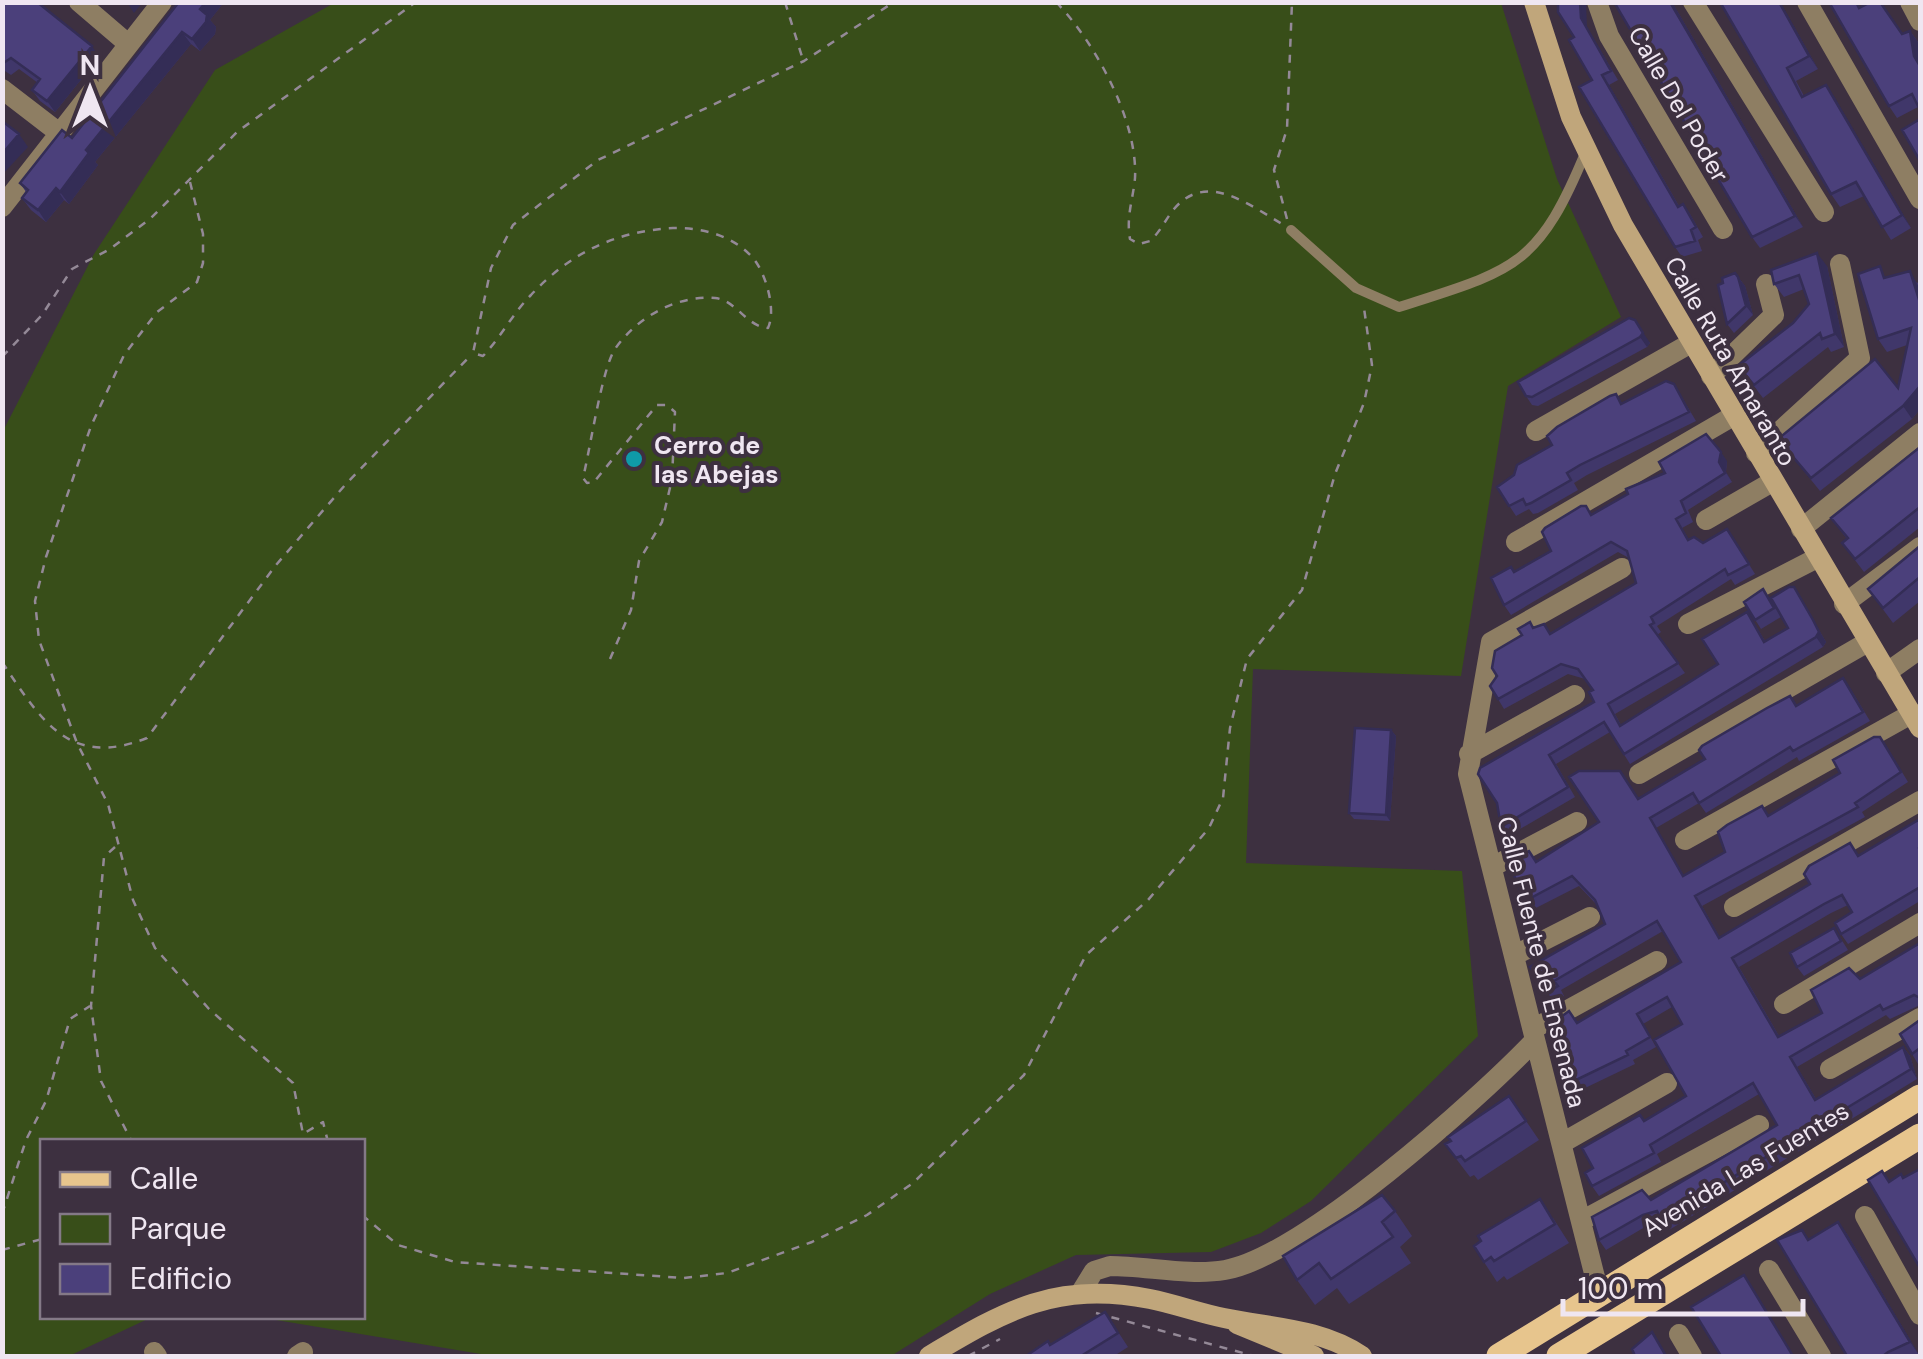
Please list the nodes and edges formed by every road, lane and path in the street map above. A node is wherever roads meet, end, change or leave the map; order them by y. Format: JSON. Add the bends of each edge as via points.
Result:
{"nodes":[{"id":1,"x":79,"y":2,"type":"edge"},
{"id":2,"x":162,"y":2,"type":"edge"},
{"id":3,"x":416,"y":2,"type":"edge"},
{"id":4,"x":785,"y":2,"type":"edge"},
{"id":5,"x":894,"y":2,"type":"edge"},
{"id":6,"x":1056,"y":2,"type":"edge"},
{"id":7,"x":1292,"y":2,"type":"edge"},
{"id":8,"x":1534,"y":2,"type":"edge"},
{"id":9,"x":1597,"y":2,"type":"edge"},
{"id":10,"x":1693,"y":2,"type":"edge"},
{"id":11,"x":1807,"y":2,"type":"edge"},
{"id":12,"x":1910,"y":2,"type":"edge"},
{"id":13,"x":1920,"y":20,"type":"edge"},
{"id":14,"x":128,"y":43,"type":"junction"},
{"id":15,"x":804,"y":61,"type":"junction"},
{"id":16,"x":2,"y":89,"type":"edge"},
{"id":17,"x":58,"y":132,"type":"junction"},
{"id":18,"x":1587,"y":150,"type":"junction"},
{"id":19,"x":190,"y":182,"type":"junction"},
{"id":20,"x":1920,"y":199,"type":"edge"},
{"id":21,"x":2,"y":207,"type":"edge"},
{"id":22,"x":1824,"y":212,"type":"dead end"},
{"id":23,"x":1722,"y":229,"type":"dead end"},
{"id":24,"x":1292,"y":230,"type":"junction"},
{"id":25,"x":1840,"y":264,"type":"dead end"},
{"id":26,"x":1766,"y":284,"type":"dead end"},
{"id":27,"x":1356,"y":288,"type":"junction"},
{"id":28,"x":1691,"y":343,"type":"junction"},
{"id":29,"x":473,"y":354,"type":"junction"},
{"id":30,"x":2,"y":358,"type":"edge"},
{"id":31,"x":1711,"y":376,"type":"junction"},
{"id":32,"x":1734,"y":416,"type":"junction"},
{"id":33,"x":1536,"y":431,"type":"dead end"},
{"id":34,"x":1920,"y":433,"type":"edge"},
{"id":35,"x":1756,"y":453,"type":"junction"},
{"id":36,"x":1772,"y":482,"type":"junction"},
{"id":37,"x":1706,"y":520,"type":"dead end"},
{"id":38,"x":1801,"y":528,"type":"junction"},
{"id":39,"x":1516,"y":542,"type":"dead end"},
{"id":40,"x":1920,"y":547,"type":"edge"},
{"id":41,"x":1817,"y":558,"type":"junction"},
{"id":42,"x":1622,"y":568,"type":"dead end"},
{"id":43,"x":1844,"y":604,"type":"junction"},
{"id":44,"x":1688,"y":624,"type":"dead end"},
{"id":45,"x":1866,"y":643,"type":"junction"},
{"id":46,"x":1920,"y":648,"type":"edge"},
{"id":47,"x":610,"y":659,"type":"dead end"},
{"id":48,"x":2,"y":662,"type":"edge"},
{"id":49,"x":1886,"y":673,"type":"junction"},
{"id":50,"x":1575,"y":695,"type":"dead end"},
{"id":51,"x":1917,"y":721,"type":"edge"},
{"id":52,"x":77,"y":743,"type":"junction"},
{"id":53,"x":1470,"y":754,"type":"junction"},
{"id":54,"x":1639,"y":774,"type":"dead end"},
{"id":55,"x":1920,"y":800,"type":"edge"},
{"id":56,"x":1577,"y":822,"type":"dead end"},
{"id":57,"x":1685,"y":840,"type":"dead end"},
{"id":58,"x":116,"y":846,"type":"junction"},
{"id":59,"x":1492,"y":867,"type":"junction"},
{"id":60,"x":1734,"y":907,"type":"dead end"},
{"id":61,"x":1590,"y":917,"type":"dead end"},
{"id":62,"x":1920,"y":923,"type":"edge"},
{"id":63,"x":1515,"y":955,"type":"junction"},
{"id":64,"x":1657,"y":961,"type":"dead end"},
{"id":65,"x":1784,"y":1004,"type":"dead end"},
{"id":66,"x":92,"y":1006,"type":"junction"},
{"id":67,"x":1920,"y":1018,"type":"edge"},
{"id":68,"x":1534,"y":1035,"type":"junction"},
{"id":69,"x":1830,"y":1069,"type":"dead end"},
{"id":70,"x":1667,"y":1083,"type":"dead end"},
{"id":71,"x":1920,"y":1096,"type":"edge"},
{"id":72,"x":1760,"y":1124,"type":"dead end"},
{"id":73,"x":1920,"y":1136,"type":"edge"},
{"id":74,"x":131,"y":1139,"type":"edge"},
{"id":75,"x":327,"y":1139,"type":"edge"},
{"id":76,"x":1562,"y":1143,"type":"junction"},
{"id":77,"x":2,"y":1214,"type":"edge"},
{"id":78,"x":1865,"y":1216,"type":"dead end"},
{"id":79,"x":365,"y":1217,"type":"edge"},
{"id":80,"x":1582,"y":1221,"type":"junction"},
{"id":81,"x":40,"y":1240,"type":"edge"},
{"id":82,"x":2,"y":1250,"type":"edge"},
{"id":83,"x":1769,"y":1270,"type":"dead end"},
{"id":84,"x":1599,"y":1293,"type":"junction"},
{"id":85,"x":1084,"y":1302,"type":"junction"},
{"id":86,"x":1920,"y":1315,"type":"edge"},
{"id":87,"x":1227,"y":1319,"type":"junction"},
{"id":88,"x":1009,"y":1334,"type":"dead end"},
{"id":89,"x":1679,"y":1334,"type":"dead end"},
{"id":90,"x":1330,"y":1349,"type":"edge"},
{"id":91,"x":928,"y":1356,"type":"edge"},
{"id":92,"x":968,"y":1356,"type":"edge"},
{"id":93,"x":1254,"y":1356,"type":"edge"},
{"id":94,"x":1314,"y":1356,"type":"edge"},
{"id":95,"x":1362,"y":1356,"type":"edge"},
{"id":96,"x":1499,"y":1356,"type":"edge"},
{"id":97,"x":1559,"y":1356,"type":"edge"},
{"id":98,"x":1692,"y":1356,"type":"edge"},
{"id":99,"x":1821,"y":1356,"type":"edge"}],
"edges":[{"from":1,"to":14,"type":"street"},
{"from":2,"to":14,"type":"street"},
{"from":3,"to":19,"type":"path","via":[[238,132]]},
{"from":4,"to":15,"type":"path"},
{"from":5,"to":15,"type":"path"},
{"from":6,"to":24,"type":"path","via":[[1110,80],[1131,142],[1130,240],[1150,241],[1194,192],[1214,190]]},
{"from":7,"to":24,"type":"path","via":[[1287,129],[1274,170]]},
{"from":8,"to":18,"type":"main road","name":"Calle Ruta Amaranto"},
{"from":9,"to":23,"type":"street","name":"Calle Del Poder","via":[[1608,36]]},
{"from":10,"to":22,"type":"street"},
{"from":11,"to":20,"type":"street"},
{"from":12,"to":13,"type":"street"},
{"from":14,"to":17,"type":"street"},
{"from":15,"to":29,"type":"path","via":[[598,160],[513,224],[491,268]]},
{"from":16,"to":17,"type":"street"},
{"from":17,"to":21,"type":"street"},
{"from":18,"to":27,"type":"lane","via":[[1544,238],[1498,275],[1399,307]]},
{"from":18,"to":28,"type":"main road","name":"Calle Ruta Amaranto"},
{"from":19,"to":30,"type":"path","via":[[110,249],[72,269]]},
{"from":19,"to":52,"type":"path","via":[[203,234],[197,282],[156,312],[124,355],[92,426],[36,601],[39,640]]},
{"from":24,"to":27,"type":"lane"},
{"from":25,"to":35,"type":"street","via":[[1860,358]]},
{"from":26,"to":31,"type":"street","via":[[1774,315]]},
{"from":27,"to":79,"type":"path","via":[[1370,323],[1372,366],[1364,403],[1302,590],[1247,659],[1230,728],[1223,798],[1209,828],[1148,900],[1086,955],[1024,1074],[912,1183],[868,1215],[812,1242],[727,1273],[684,1278],[455,1262],[398,1245]]},
{"from":28,"to":31,"type":"main road","name":"Calle Ruta Amaranto"},
{"from":28,"to":33,"type":"street"},
{"from":29,"to":47,"type":"path","via":[[483,356],[530,296],[591,246],[642,230],[692,227],[729,239],[756,262],[768,290],[768,328],[722,298],[691,298],[658,309],[614,350],[586,483],[594,482],[657,406],[675,412],[662,522],[640,560],[631,610]]},
{"from":29,"to":52,"type":"path","via":[[276,565],[147,738],[117,750]]},
{"from":31,"to":32,"type":"main road","name":"Calle Ruta Amaranto"},
{"from":32,"to":35,"type":"main road","name":"Calle Ruta Amaranto"},
{"from":32,"to":39,"type":"street"},
{"from":34,"to":38,"type":"street"},
{"from":35,"to":36,"type":"main road","name":"Calle Ruta Amaranto"},
{"from":36,"to":37,"type":"street"},
{"from":36,"to":38,"type":"main road","name":"Calle Ruta Amaranto"},
{"from":38,"to":41,"type":"main road","name":"Calle Ruta Amaranto"},
{"from":40,"to":43,"type":"street"},
{"from":41,"to":43,"type":"main road","name":"Calle Ruta Amaranto"},
{"from":41,"to":44,"type":"street"},
{"from":42,"to":53,"type":"street","name":"Calle Fuente de Ensenada","via":[[1491,642]]},
{"from":43,"to":45,"type":"main road","name":"Calle Ruta Amaranto"},
{"from":45,"to":49,"type":"main road","name":"Calle Ruta Amaranto"},
{"from":45,"to":54,"type":"street"},
{"from":46,"to":49,"type":"street"},
{"from":48,"to":52,"type":"path","via":[[41,721]]},
{"from":49,"to":51,"type":"main road","name":"Calle Ruta Amaranto"},
{"from":50,"to":53,"type":"street"},
{"from":51,"to":57,"type":"street"},
{"from":52,"to":58,"type":"path","via":[[108,804]]},
{"from":53,"to":59,"type":"street","name":"Calle Fuente de Ensenada","via":[[1468,774]]},
{"from":55,"to":60,"type":"street"},
{"from":56,"to":59,"type":"street"},
{"from":58,"to":66,"type":"path","via":[[104,856]]},
{"from":58,"to":75,"type":"path","via":[[155,948],[209,1009],[294,1083],[303,1134],[323,1122]]},
{"from":59,"to":63,"type":"street","name":"Calle Fuente de Ensenada"},
{"from":61,"to":63,"type":"street"},
{"from":62,"to":65,"type":"street"},
{"from":63,"to":68,"type":"street","name":"Calle Fuente de Ensenada"},
{"from":64,"to":68,"type":"street"},
{"from":66,"to":74,"type":"path","via":[[102,1081]]},
{"from":66,"to":77,"type":"path","via":[[70,1019]]},
{"from":67,"to":69,"type":"street"},
{"from":68,"to":76,"type":"street","name":"Calle Fuente de Ensenada"},
{"from":68,"to":85,"type":"street","via":[[1502,1075],[1279,1250],[1224,1270],[1110,1266],[1094,1271]]},
{"from":70,"to":76,"type":"street"},
{"from":71,"to":84,"type":"main road","name":"Avenida Las Fuentes"},
{"from":72,"to":80,"type":"street"},
{"from":73,"to":97,"type":"main road"},
{"from":76,"to":80,"type":"street","name":"Calle Fuente de Ensenada"},
{"from":78,"to":86,"type":"street"},
{"from":80,"to":84,"type":"street","name":"Calle Fuente de Ensenada"},
{"from":81,"to":82,"type":"path"},
{"from":83,"to":99,"type":"street"},
{"from":84,"to":96,"type":"main road","name":"Avenida Las Fuentes"},
{"from":85,"to":87,"type":"main road","via":[[1152,1300]]},
{"from":85,"to":91,"type":"main road","via":[[1004,1311]]},
{"from":85,"to":93,"type":"path"},
{"from":87,"to":90,"type":"main road","via":[[1272,1323]]},
{"from":87,"to":94,"type":"main road"},
{"from":88,"to":92,"type":"path"},
{"from":89,"to":98,"type":"street"},
{"from":90,"to":95,"type":"main road"}]}
